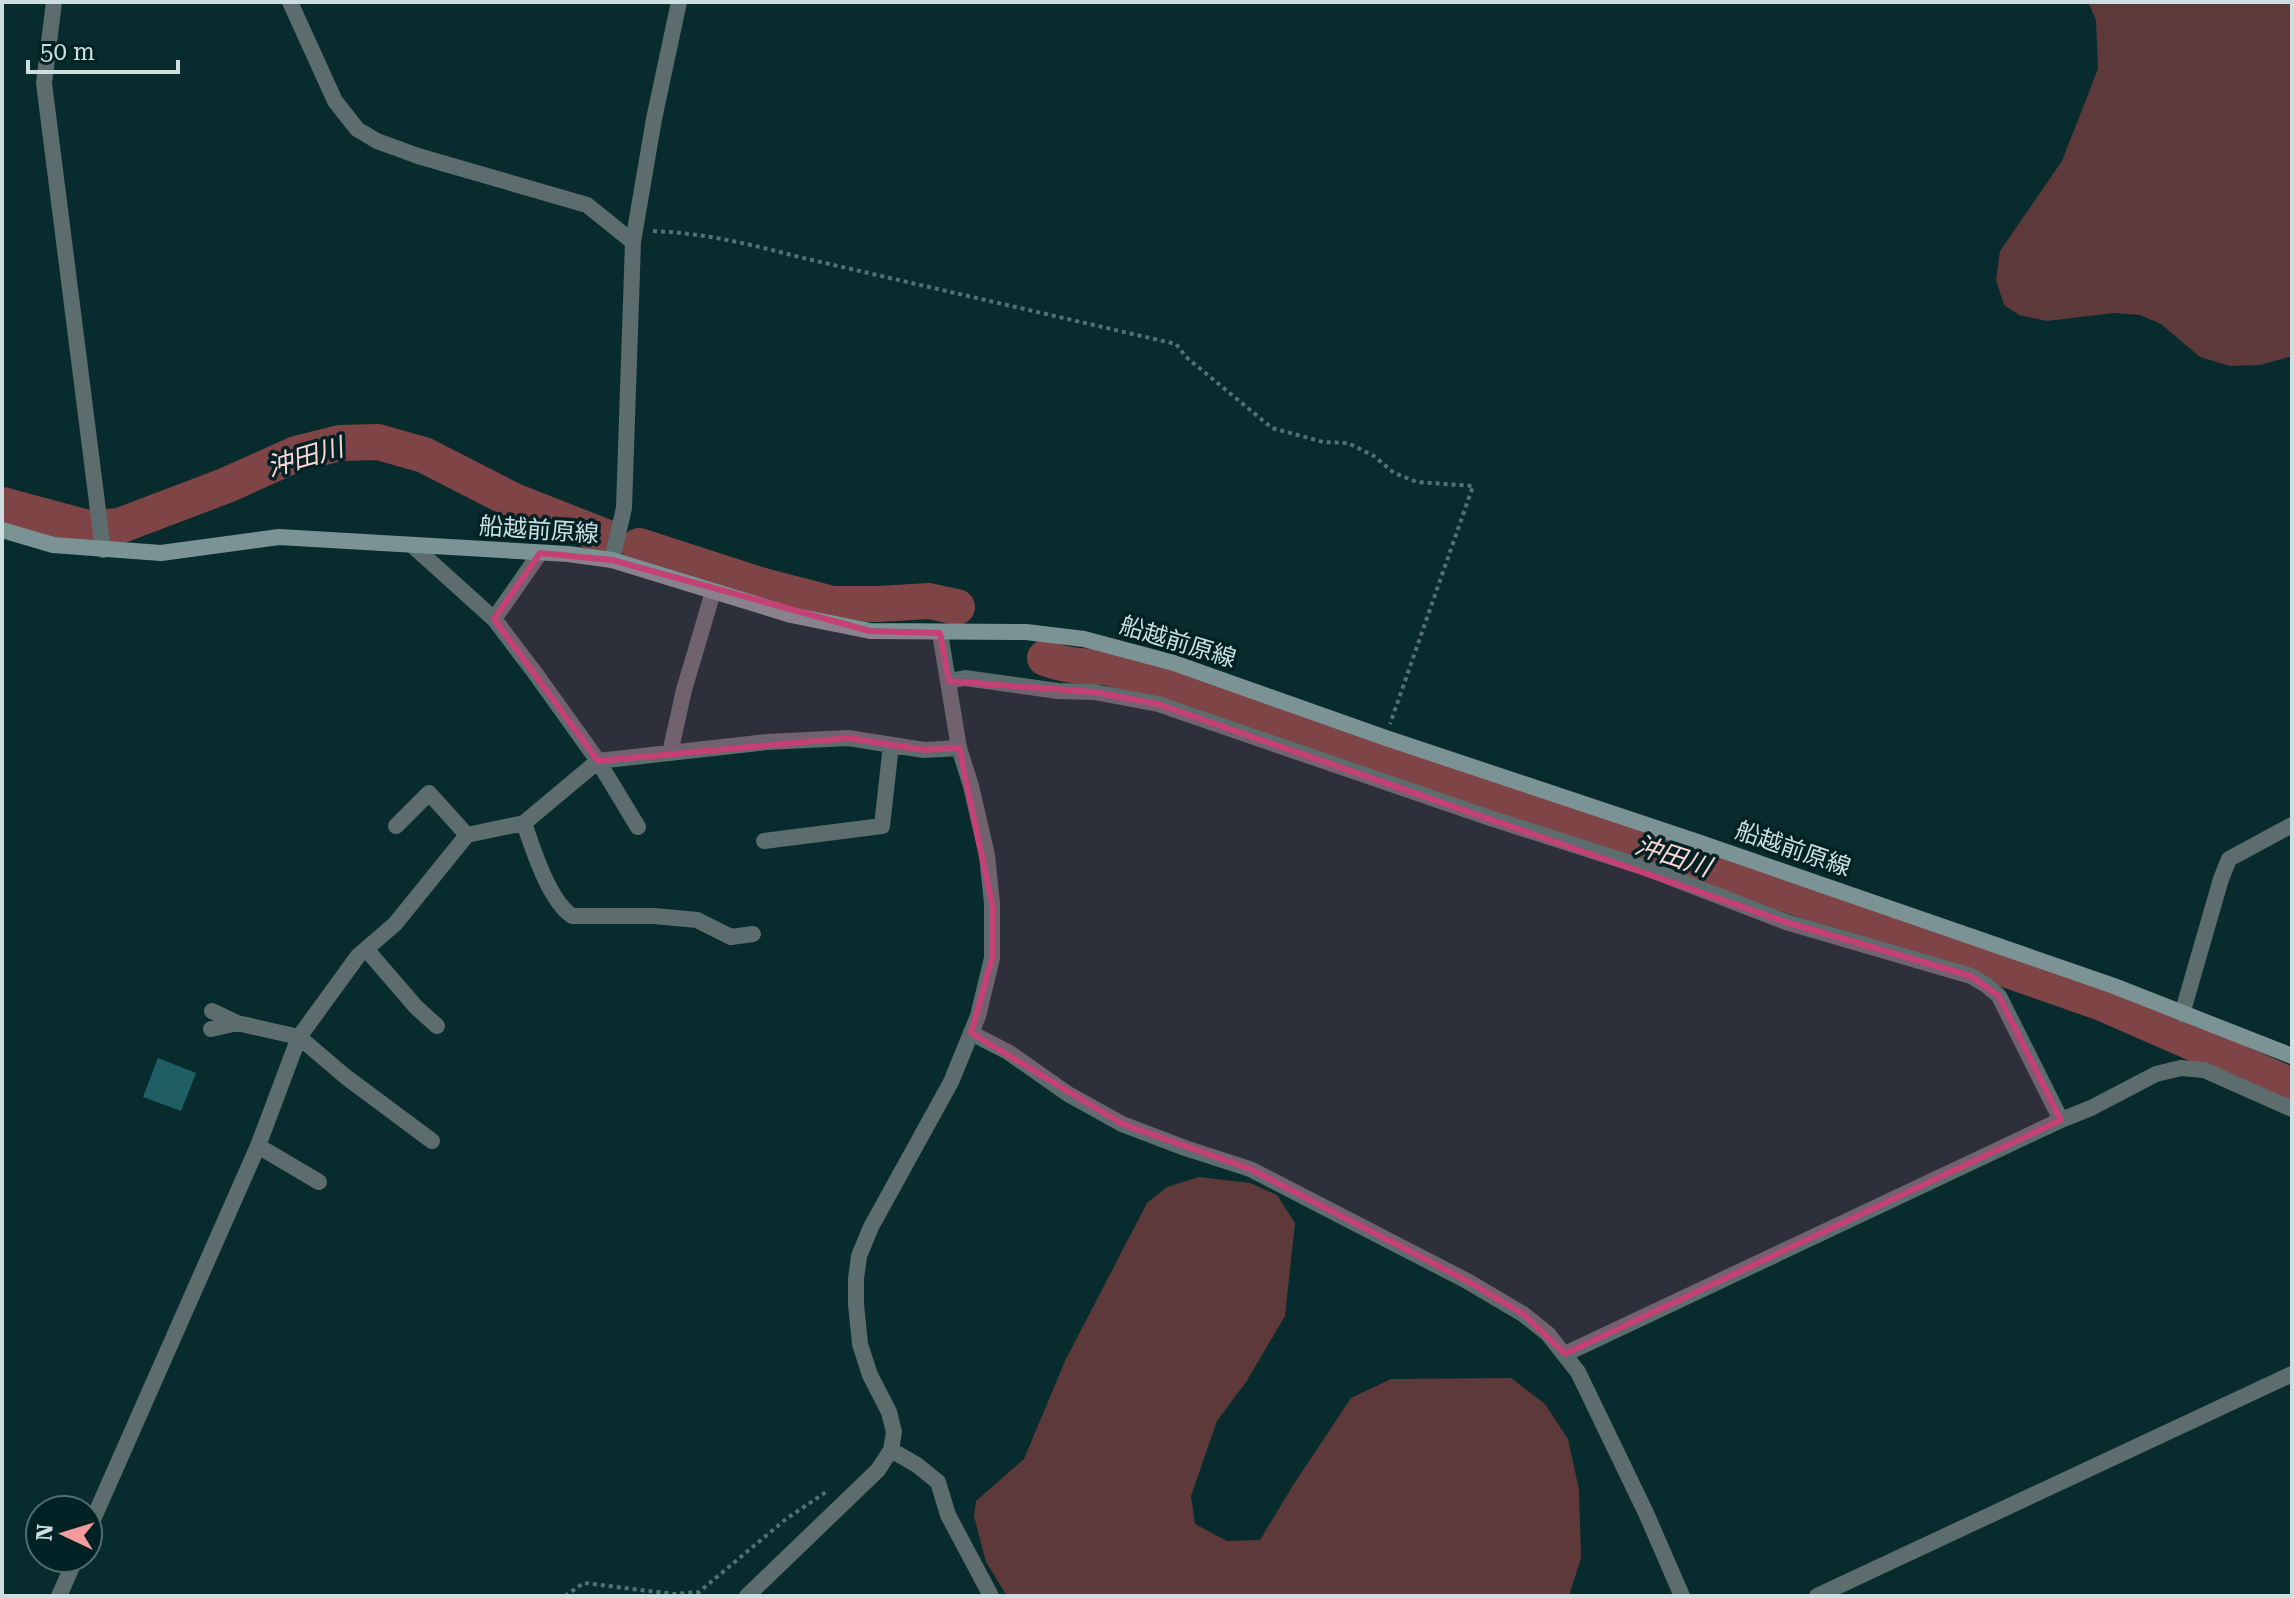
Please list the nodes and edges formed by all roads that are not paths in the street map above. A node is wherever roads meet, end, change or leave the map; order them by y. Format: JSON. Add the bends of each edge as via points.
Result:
{"nodes":[{"id":1,"x":54,"y":2,"type":"edge"},
{"id":2,"x":290,"y":2,"type":"edge"},
{"id":3,"x":679,"y":2,"type":"edge"},
{"id":4,"x":634,"y":236,"type":"junction"},
{"id":5,"x":2,"y":530,"type":"edge"},
{"id":6,"x":413,"y":546,"type":"junction"},
{"id":7,"x":103,"y":550,"type":"junction"},
{"id":8,"x":540,"y":553,"type":"junction"},
{"id":9,"x":612,"y":560,"type":"junction"},
{"id":10,"x":713,"y":592,"type":"junction"},
{"id":11,"x":494,"y":619,"type":"junction"},
{"id":12,"x":940,"y":633,"type":"junction"},
{"id":13,"x":949,"y":681,"type":"junction"},
{"id":14,"x":891,"y":745,"type":"junction"},
{"id":15,"x":959,"y":748,"type":"junction"},
{"id":16,"x":670,"y":753,"type":"junction"},
{"id":17,"x":598,"y":761,"type":"junction"},
{"id":18,"x":524,"y":823,"type":"junction"},
{"id":19,"x":2292,"y":825,"type":"edge"},
{"id":20,"x":396,"y":826,"type":"dead end"},
{"id":21,"x":638,"y":827,"type":"dead end"},
{"id":22,"x":467,"y":835,"type":"junction"},
{"id":23,"x":764,"y":841,"type":"dead end"},
{"id":24,"x":753,"y":934,"type":"dead end"},
{"id":25,"x":366,"y":949,"type":"junction"},
{"id":26,"x":212,"y":1011,"type":"dead end"},
{"id":27,"x":2182,"y":1014,"type":"junction"},
{"id":28,"x":237,"y":1023,"type":"junction"},
{"id":29,"x":437,"y":1026,"type":"dead end"},
{"id":30,"x":211,"y":1029,"type":"dead end"},
{"id":31,"x":971,"y":1033,"type":"junction"},
{"id":32,"x":299,"y":1037,"type":"junction"},
{"id":33,"x":2292,"y":1056,"type":"edge"},
{"id":34,"x":2292,"y":1109,"type":"edge"},
{"id":35,"x":2061,"y":1120,"type":"junction"},
{"id":36,"x":432,"y":1141,"type":"dead end"},
{"id":37,"x":258,"y":1146,"type":"junction"},
{"id":38,"x":319,"y":1182,"type":"dead end"},
{"id":39,"x":1565,"y":1354,"type":"junction"},
{"id":40,"x":2292,"y":1374,"type":"edge"},
{"id":41,"x":891,"y":1450,"type":"junction"},
{"id":42,"x":104,"y":1495,"type":"edge"},
{"id":43,"x":69,"y":1574,"type":"edge"},
{"id":44,"x":59,"y":1596,"type":"edge"},
{"id":45,"x":747,"y":1596,"type":"edge"},
{"id":46,"x":991,"y":1596,"type":"edge"},
{"id":47,"x":1682,"y":1596,"type":"edge"},
{"id":48,"x":1817,"y":1596,"type":"edge"}],
"edges":[{"from":1,"to":7,"type":"street","via":[[44,83]]},
{"from":2,"to":4,"type":"street","via":[[335,101],[357,129],[418,156],[587,205]]},
{"from":3,"to":4,"type":"street"},
{"from":4,"to":9,"type":"street","via":[[624,508]]},
{"from":5,"to":7,"type":"main road","name":"船越前原線","via":[[53,545]]},
{"from":6,"to":7,"type":"main road","name":"船越前原線","via":[[279,537],[161,553]]},
{"from":6,"to":8,"type":"main road","name":"船越前原線"},
{"from":6,"to":11,"type":"street"},
{"from":8,"to":9,"type":"main road","name":"船越前原線"},
{"from":8,"to":11,"type":"street"},
{"from":9,"to":10,"type":"main road","name":"船越前原線"},
{"from":10,"to":12,"type":"main road","name":"船越前原線","via":[[870,631]]},
{"from":10,"to":16,"type":"street"},
{"from":11,"to":17,"type":"street"},
{"from":12,"to":13,"type":"street"},
{"from":12,"to":27,"type":"main road","name":"船越前原線","via":[[1052,634],[1174,663],[1949,928]]},
{"from":13,"to":15,"type":"street"},
{"from":13,"to":35,"type":"street","via":[[965,678],[1094,692],[1158,704],[1649,869],[1786,922],[1971,976],[1999,996]]},
{"from":14,"to":15,"type":"street"},
{"from":14,"to":16,"type":"street","via":[[848,738]]},
{"from":14,"to":23,"type":"street","via":[[882,826]]},
{"from":15,"to":31,"type":"street","via":[[987,855],[992,904],[992,958]]},
{"from":16,"to":17,"type":"street"},
{"from":17,"to":18,"type":"street"},
{"from":17,"to":21,"type":"street"},
{"from":18,"to":22,"type":"street"},
{"from":18,"to":24,"type":"street","via":[[542,872],[562,909],[572,916],[697,920],[731,937]]},
{"from":19,"to":27,"type":"street","via":[[2229,859]]},
{"from":20,"to":22,"type":"street","via":[[429,793]]},
{"from":22,"to":25,"type":"street","via":[[395,924]]},
{"from":25,"to":29,"type":"street"},
{"from":25,"to":32,"type":"street"},
{"from":26,"to":28,"type":"street"},
{"from":27,"to":33,"type":"main road","name":"船越前原線"},
{"from":28,"to":30,"type":"street"},
{"from":28,"to":32,"type":"street"},
{"from":31,"to":39,"type":"street","via":[[1122,1124],[1250,1169],[1467,1281],[1523,1314]]},
{"from":31,"to":41,"type":"street","via":[[951,1082],[859,1256],[860,1344],[889,1412]]},
{"from":32,"to":36,"type":"street"},
{"from":32,"to":37,"type":"street"},
{"from":34,"to":35,"type":"street","via":[[2204,1070],[2181,1068],[2156,1074]]},
{"from":35,"to":39,"type":"street"},
{"from":37,"to":38,"type":"street"},
{"from":37,"to":42,"type":"street"},
{"from":39,"to":47,"type":"street","via":[[1621,1460]]},
{"from":40,"to":48,"type":"street"},
{"from":41,"to":45,"type":"street","via":[[878,1470]]},
{"from":41,"to":46,"type":"street","via":[[938,1482],[948,1515]]},
{"from":43,"to":44,"type":"street"}]}
